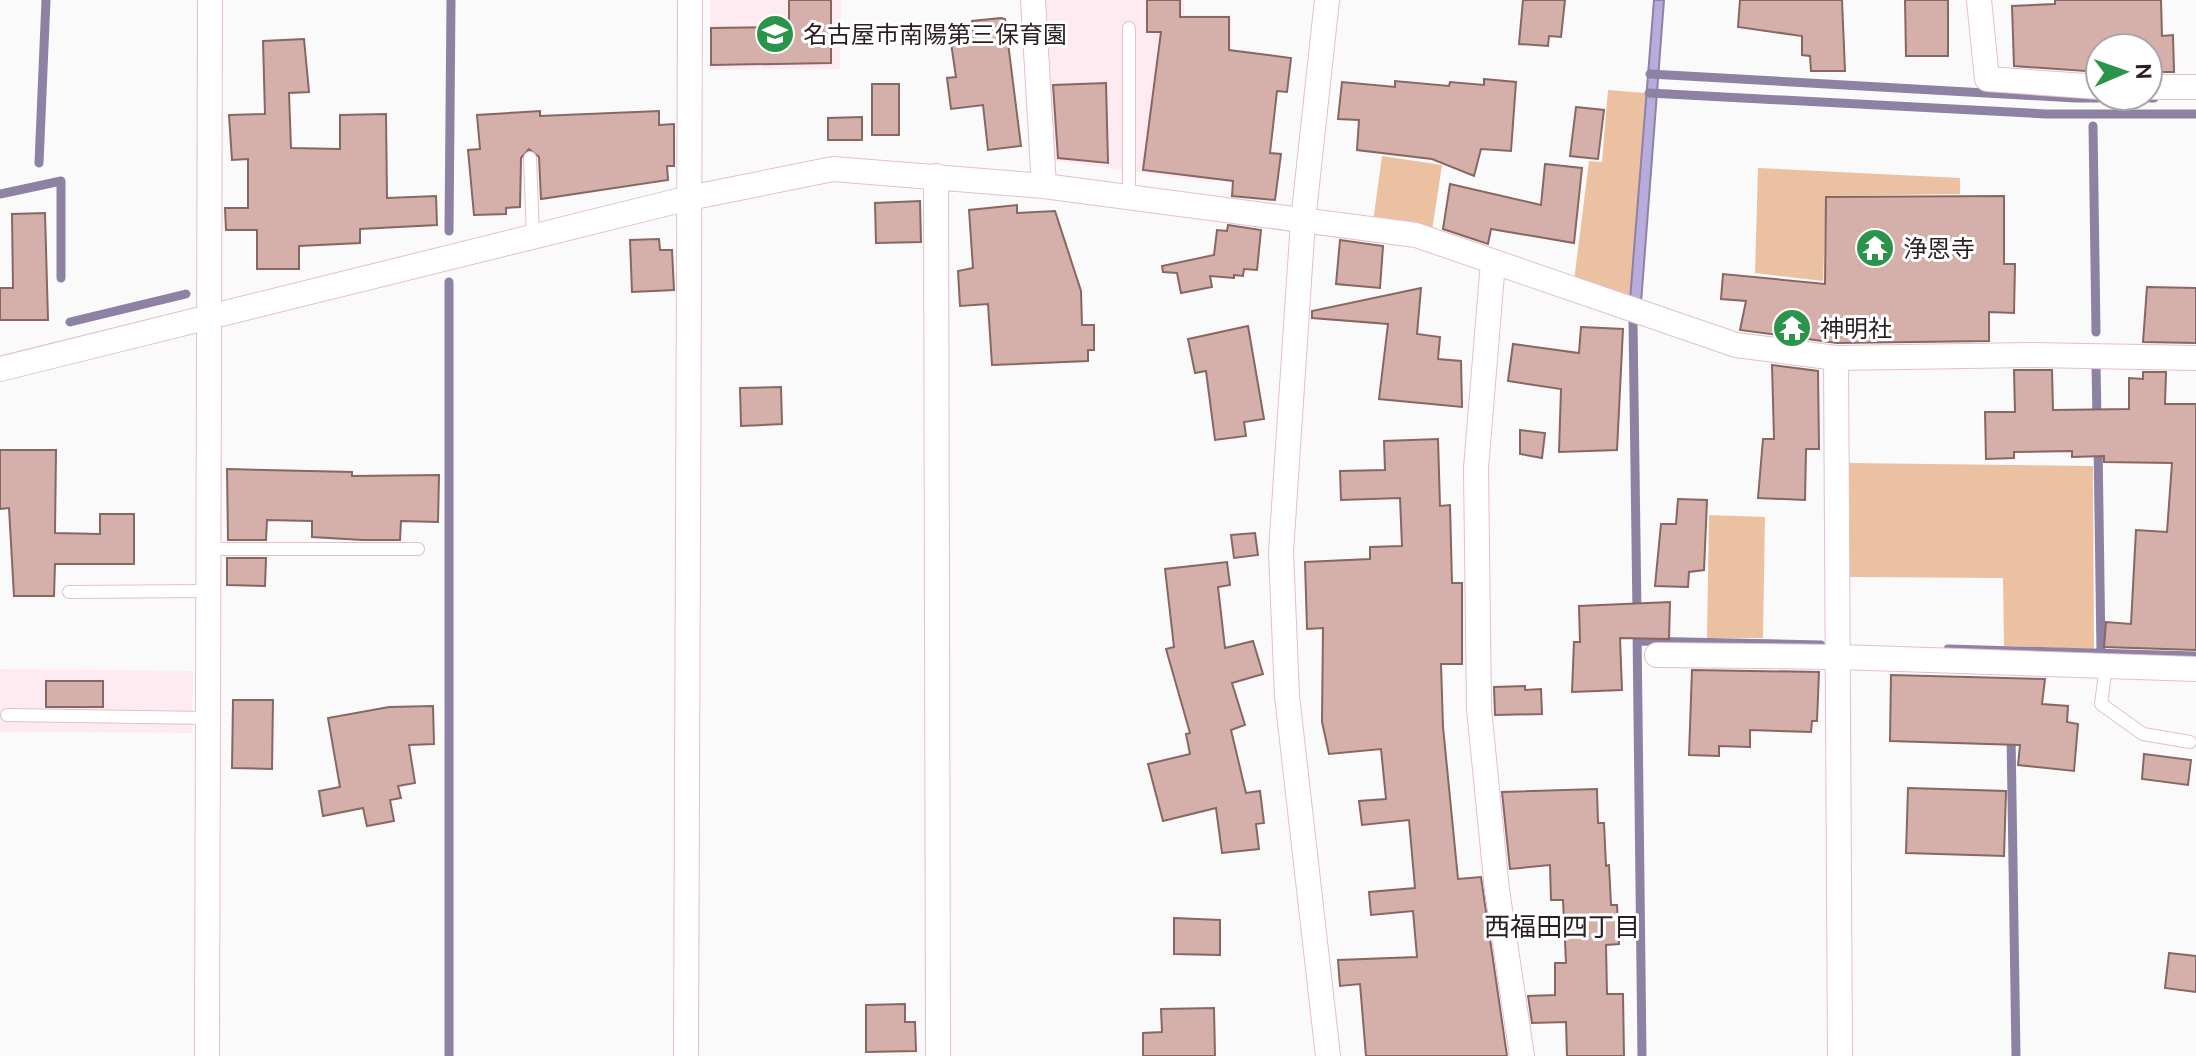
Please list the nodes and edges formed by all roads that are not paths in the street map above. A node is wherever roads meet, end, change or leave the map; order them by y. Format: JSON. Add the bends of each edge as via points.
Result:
{"nodes":[{"id":1,"x":210,"y":0,"type":"edge"},
{"id":2,"x":690,"y":0,"type":"edge"},
{"id":3,"x":1033,"y":0,"type":"edge"},
{"id":4,"x":1327,"y":0,"type":"edge"},
{"id":5,"x":1979,"y":0,"type":"edge"},
{"id":6,"x":1129,"y":28,"type":"dead end"},
{"id":7,"x":2084,"y":86,"type":"edge"},
{"id":8,"x":2164,"y":87,"type":"edge"},
{"id":9,"x":2196,"y":87,"type":"edge"},
{"id":10,"x":530,"y":158,"type":"dead end"},
{"id":11,"x":936,"y":176,"type":"junction"},
{"id":12,"x":1044,"y":186,"type":"junction"},
{"id":13,"x":689,"y":198,"type":"junction"},
{"id":14,"x":1129,"y":198,"type":"junction"},
{"id":15,"x":1303,"y":221,"type":"junction"},
{"id":16,"x":533,"y":237,"type":"junction"},
{"id":17,"x":1493,"y":262,"type":"junction"},
{"id":18,"x":208,"y":317,"type":"junction"},
{"id":19,"x":1836,"y":358,"type":"junction"},
{"id":20,"x":2196,"y":358,"type":"edge"},
{"id":21,"x":0,"y":369,"type":"edge"},
{"id":22,"x":207,"y":549,"type":"junction"},
{"id":23,"x":418,"y":549,"type":"dead end"},
{"id":24,"x":207,"y":591,"type":"junction"},
{"id":25,"x":69,"y":592,"type":"dead end"},
{"id":26,"x":1657,"y":655,"type":"dead end"},
{"id":27,"x":1839,"y":657,"type":"junction"},
{"id":28,"x":2106,"y":666,"type":"junction"},
{"id":29,"x":2196,"y":669,"type":"edge"},
{"id":30,"x":7,"y":715,"type":"dead end"},
{"id":31,"x":208,"y":718,"type":"junction"},
{"id":32,"x":2190,"y":742,"type":"dead end"},
{"id":33,"x":207,"y":1056,"type":"edge"},
{"id":34,"x":686,"y":1056,"type":"edge"},
{"id":35,"x":938,"y":1056,"type":"edge"},
{"id":36,"x":1328,"y":1056,"type":"edge"},
{"id":37,"x":1522,"y":1056,"type":"edge"},
{"id":38,"x":1840,"y":1056,"type":"edge"}],
"edges":[{"from":1,"to":18,"type":"street"},
{"from":2,"to":13,"type":"street"},
{"from":3,"to":12,"type":"street"},
{"from":4,"to":15,"type":"street"},
{"from":5,"to":7,"type":"street","via":[[1987,79]]},
{"from":6,"to":14,"type":"lane"},
{"from":8,"to":9,"type":"street"},
{"from":10,"to":16,"type":"lane"},
{"from":11,"to":12,"type":"street"},
{"from":11,"to":13,"type":"street","via":[[833,169]]},
{"from":11,"to":35,"type":"street"},
{"from":12,"to":14,"type":"street"},
{"from":13,"to":16,"type":"street"},
{"from":13,"to":34,"type":"street"},
{"from":14,"to":15,"type":"street"},
{"from":15,"to":17,"type":"street","via":[[1416,235]]},
{"from":15,"to":36,"type":"street","via":[[1281,552],[1287,696]]},
{"from":16,"to":18,"type":"street"},
{"from":17,"to":19,"type":"street","via":[[1736,345]]},
{"from":17,"to":37,"type":"street","via":[[1476,468],[1479,709],[1497,890]]},
{"from":18,"to":21,"type":"street"},
{"from":18,"to":22,"type":"street"},
{"from":19,"to":20,"type":"street"},
{"from":19,"to":27,"type":"street"},
{"from":22,"to":23,"type":"lane"},
{"from":22,"to":24,"type":"street"},
{"from":24,"to":25,"type":"lane"},
{"from":24,"to":31,"type":"street"},
{"from":26,"to":27,"type":"street"},
{"from":27,"to":28,"type":"street"},
{"from":27,"to":38,"type":"street"},
{"from":28,"to":29,"type":"street"},
{"from":28,"to":32,"type":"lane","via":[[2101,704],[2143,734]]},
{"from":30,"to":31,"type":"lane"},
{"from":31,"to":33,"type":"street"}]}
